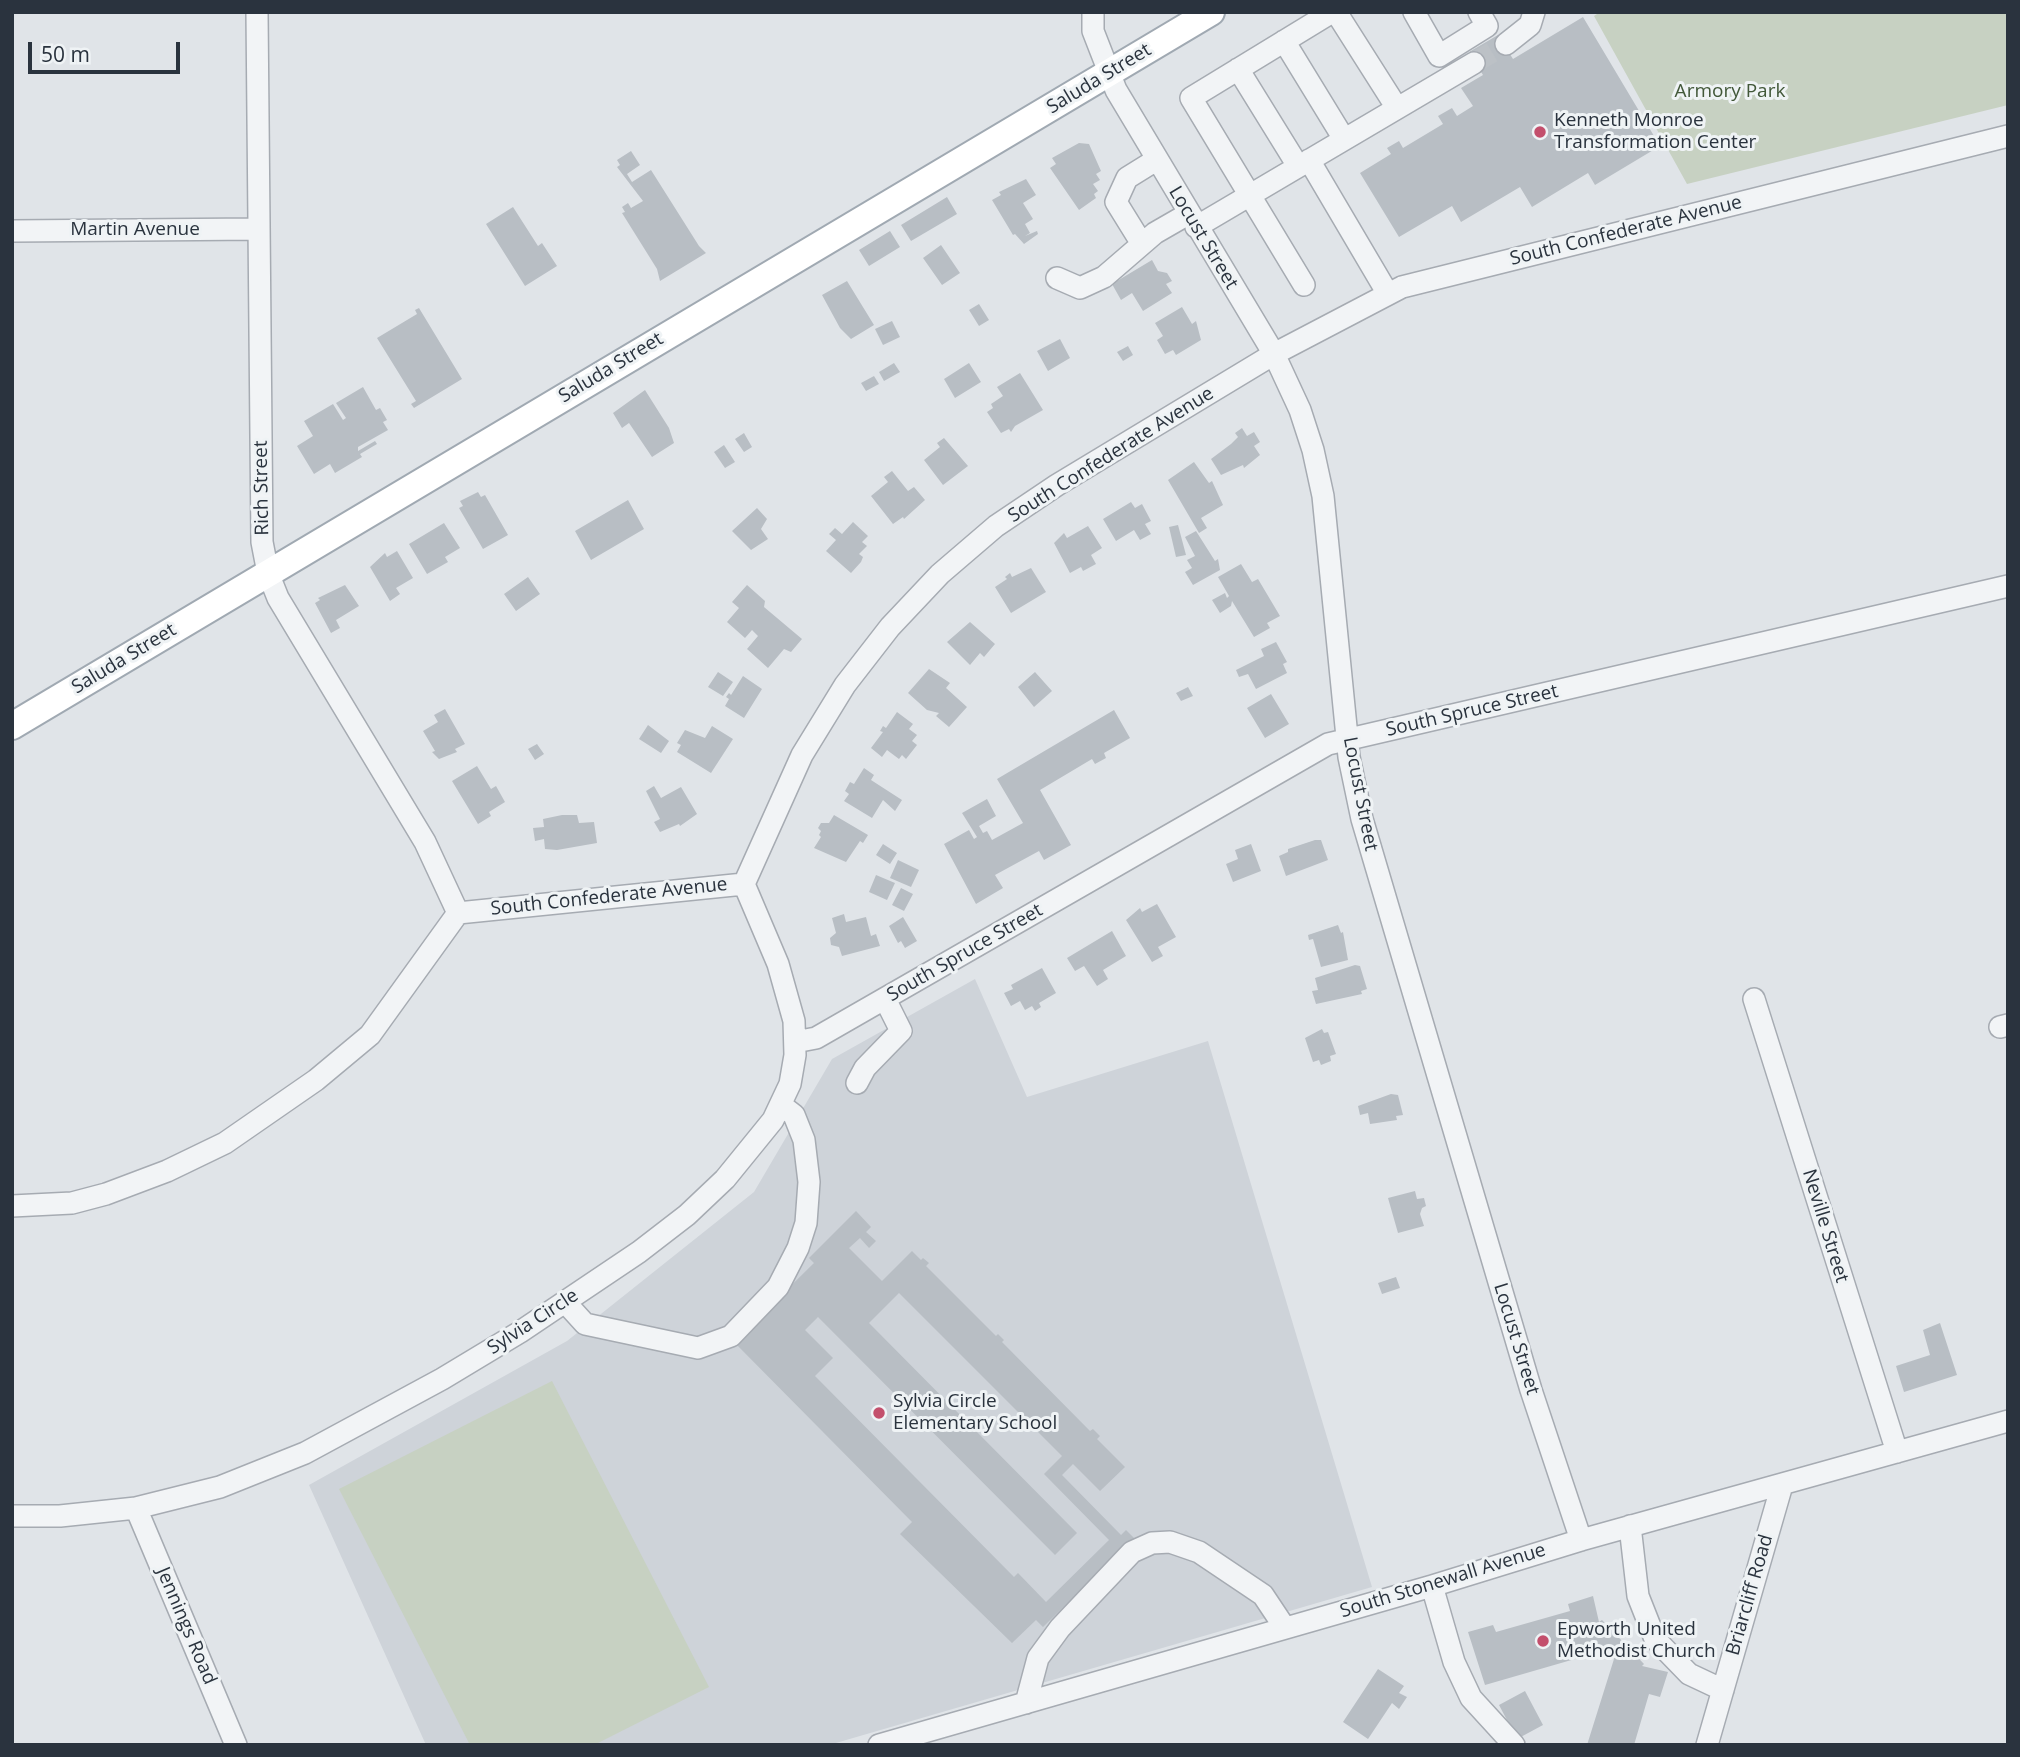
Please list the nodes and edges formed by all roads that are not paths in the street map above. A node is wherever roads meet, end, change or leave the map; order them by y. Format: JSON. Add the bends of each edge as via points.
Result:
{"nodes":[{"id":1,"x":257,"y":12,"type":"edge"},
{"id":2,"x":1093,"y":12,"type":"edge"},
{"id":3,"x":1211,"y":12,"type":"edge"},
{"id":4,"x":1334,"y":12,"type":"edge"},
{"id":5,"x":1414,"y":12,"type":"edge"},
{"id":6,"x":1479,"y":12,"type":"edge"},
{"id":7,"x":1534,"y":12,"type":"edge"},
{"id":8,"x":1284,"y":41,"type":"junction"},
{"id":9,"x":1506,"y":44,"type":"tunnel mouth"},
{"id":10,"x":1475,"y":63,"type":"tunnel mouth"},
{"id":11,"x":1238,"y":69,"type":"junction"},
{"id":12,"x":1108,"y":74,"type":"junction"},
{"id":13,"x":1396,"y":108,"type":"junction"},
{"id":14,"x":2008,"y":136,"type":"edge"},
{"id":15,"x":1344,"y":139,"type":"junction"},
{"id":16,"x":1156,"y":160,"type":"junction"},
{"id":17,"x":1303,"y":163,"type":"junction"},
{"id":18,"x":1248,"y":195,"type":"junction"},
{"id":19,"x":1192,"y":221,"type":"junction"},
{"id":20,"x":258,"y":229,"type":"junction"},
{"id":21,"x":12,"y":231,"type":"edge"},
{"id":22,"x":1142,"y":244,"type":"junction"},
{"id":23,"x":1057,"y":278,"type":"dead end"},
{"id":24,"x":1304,"y":285,"type":"dead end"},
{"id":25,"x":1388,"y":294,"type":"junction"},
{"id":26,"x":1275,"y":354,"type":"junction"},
{"id":27,"x":268,"y":573,"type":"junction"},
{"id":28,"x":2008,"y":586,"type":"edge"},
{"id":29,"x":12,"y":726,"type":"edge"},
{"id":30,"x":1348,"y":739,"type":"junction"},
{"id":31,"x":744,"y":884,"type":"junction"},
{"id":32,"x":458,"y":912,"type":"junction"},
{"id":33,"x":885,"y":999,"type":"junction"},
{"id":34,"x":1754,"y":999,"type":"dead end"},
{"id":35,"x":795,"y":1042,"type":"junction"},
{"id":36,"x":857,"y":1083,"type":"dead end"},
{"id":37,"x":781,"y":1105,"type":"junction"},
{"id":38,"x":12,"y":1206,"type":"edge"},
{"id":39,"x":565,"y":1302,"type":"junction"},
{"id":40,"x":2008,"y":1421,"type":"edge"},
{"id":41,"x":1897,"y":1452,"type":"junction"},
{"id":42,"x":1782,"y":1486,"type":"junction"},
{"id":43,"x":136,"y":1508,"type":"junction"},
{"id":44,"x":12,"y":1516,"type":"edge"},
{"id":45,"x":1630,"y":1526,"type":"junction"},
{"id":46,"x":1581,"y":1539,"type":"junction"},
{"id":47,"x":1433,"y":1586,"type":"junction"},
{"id":48,"x":1285,"y":1628,"type":"junction"},
{"id":49,"x":1723,"y":1690,"type":"junction"},
{"id":50,"x":1026,"y":1703,"type":"junction"},
{"id":51,"x":236,"y":1745,"type":"edge"},
{"id":52,"x":879,"y":1745,"type":"edge"},
{"id":53,"x":1514,"y":1745,"type":"edge"},
{"id":54,"x":1707,"y":1745,"type":"edge"}],
"edges":[{"from":1,"to":20,"type":"street","name":"Rich Street"},
{"from":2,"to":12,"type":"street","name":"Locust Street","via":[[1093,31]]},
{"from":3,"to":12,"type":"main road","name":"Saluda Street"},
{"from":4,"to":8,"type":"street"},
{"from":4,"to":13,"type":"street"},
{"from":5,"to":6,"type":"street","via":[[1439,55],[1487,26]]},
{"from":7,"to":9,"type":"street","via":[[1530,25]]},
{"from":8,"to":11,"type":"street"},
{"from":8,"to":15,"type":"street"},
{"from":10,"to":13,"type":"street"},
{"from":11,"to":17,"type":"street"},
{"from":11,"to":18,"type":"street","via":[[1191,98]]},
{"from":12,"to":16,"type":"street","name":"Locust Street"},
{"from":12,"to":27,"type":"main road","name":"Saluda Street"},
{"from":13,"to":15,"type":"street"},
{"from":14,"to":25,"type":"street","name":"South Confederate Avenue","via":[[1416,283]]},
{"from":15,"to":17,"type":"street"},
{"from":16,"to":19,"type":"street","name":"Locust Street"},
{"from":16,"to":22,"type":"street","via":[[1127,178],[1116,202]]},
{"from":17,"to":18,"type":"street"},
{"from":17,"to":25,"type":"street"},
{"from":18,"to":19,"type":"street"},
{"from":18,"to":24,"type":"street"},
{"from":19,"to":22,"type":"street"},
{"from":19,"to":26,"type":"street","name":"Locust Street"},
{"from":20,"to":21,"type":"street","name":"Martin Avenue"},
{"from":20,"to":27,"type":"street","name":"Rich Street","via":[[262,542]]},
{"from":22,"to":23,"type":"street","via":[[1104,276],[1080,288]]},
{"from":25,"to":26,"type":"street","name":"South Confederate Avenue"},
{"from":26,"to":30,"type":"street","name":"Locust Street","via":[[1300,410],[1323,496]]},
{"from":26,"to":31,"type":"street","name":"South Confederate Avenue","via":[[1057,485],[996,526],[940,574],[890,627],[845,685],[802,755]]},
{"from":27,"to":29,"type":"main road","name":"Saluda Street"},
{"from":27,"to":32,"type":"street","name":"Rich Street","via":[[278,598],[425,842]]},
{"from":28,"to":30,"type":"street","name":"South Spruce Street"},
{"from":30,"to":33,"type":"street","name":"South Spruce Street","via":[[1292,763]]},
{"from":30,"to":46,"type":"street","name":"Locust Street","via":[[1354,785],[1379,881],[1531,1390]]},
{"from":31,"to":32,"type":"street","name":"South Confederate Avenue"},
{"from":31,"to":35,"type":"street","name":"Sylvia Circle","via":[[778,964]]},
{"from":32,"to":38,"type":"street","via":[[370,1035],[316,1080],[225,1143],[106,1194],[72,1203]]},
{"from":33,"to":35,"type":"street","name":"South Spruce Street","via":[[816,1038]]},
{"from":33,"to":36,"type":"street","via":[[901,1031],[865,1068]]},
{"from":34,"to":41,"type":"street","name":"Neville Street"},
{"from":35,"to":37,"type":"street","name":"Sylvia Circle","via":[[790,1084]]},
{"from":37,"to":39,"type":"street","name":"Sylvia Circle","via":[[749,1152],[687,1215]]},
{"from":37,"to":39,"type":"street","via":[[794,1115],[804,1140],[809,1182],[806,1223],[778,1287],[731,1336],[698,1348],[585,1324]]},
{"from":39,"to":43,"type":"street","name":"Sylvia Circle","via":[[442,1379],[305,1453],[220,1487]]},
{"from":40,"to":41,"type":"street","name":"South Stonewall Avenue"},
{"from":41,"to":42,"type":"street","name":"South Stonewall Avenue"},
{"from":42,"to":45,"type":"street","name":"South Stonewall Avenue"},
{"from":42,"to":49,"type":"street","name":"Briarcliff Road"},
{"from":43,"to":44,"type":"street","name":"Sylvia Circle"},
{"from":43,"to":51,"type":"street","name":"Jennings Road"},
{"from":45,"to":46,"type":"street","name":"South Stonewall Avenue"},
{"from":45,"to":49,"type":"street","via":[[1638,1595],[1655,1639],[1689,1674]]},
{"from":46,"to":47,"type":"street","name":"South Stonewall Avenue"},
{"from":47,"to":48,"type":"street","name":"South Stonewall Avenue"},
{"from":47,"to":53,"type":"street","via":[[1454,1662],[1471,1698]]},
{"from":48,"to":50,"type":"street","name":"South Stonewall Avenue"},
{"from":48,"to":50,"type":"street","via":[[1263,1595],[1199,1552],[1170,1542],[1152,1543],[1132,1552],[1059,1628],[1038,1658]]},
{"from":49,"to":54,"type":"street","name":"Briarcliff Road"},
{"from":50,"to":52,"type":"street","name":"South Stonewall Avenue"}]}
